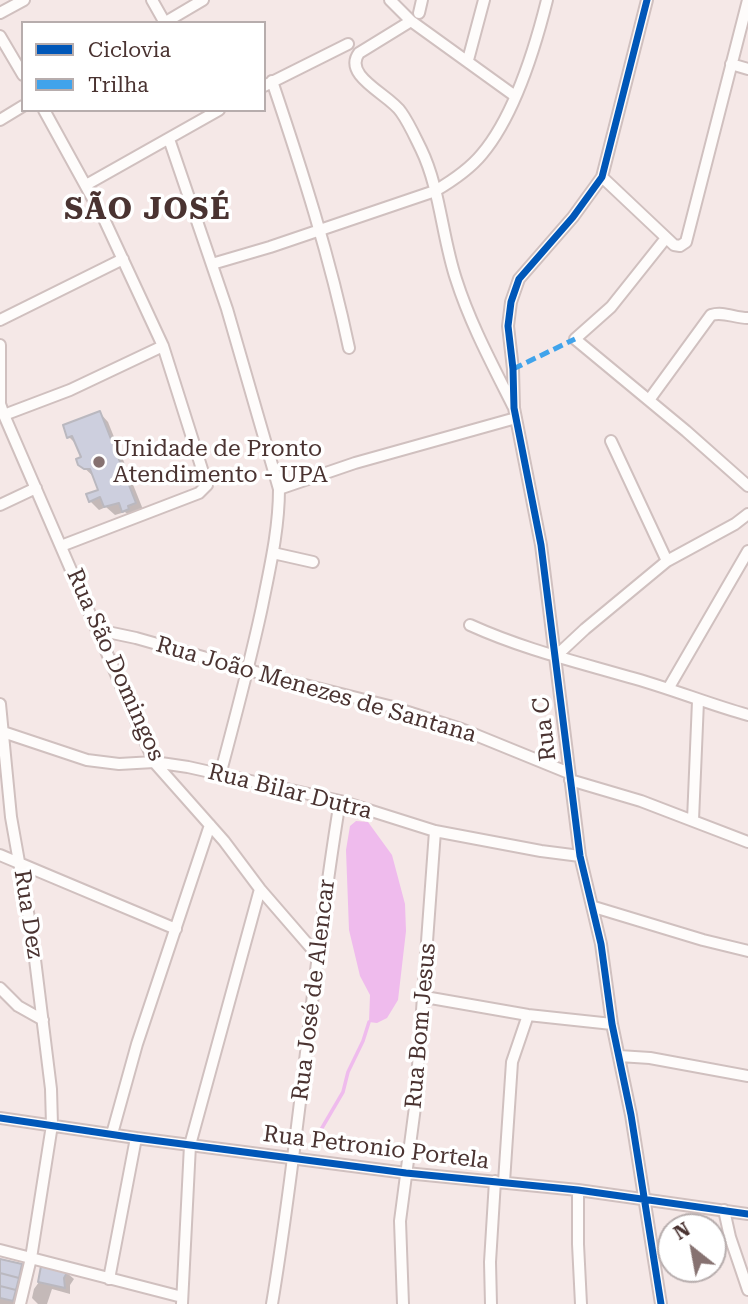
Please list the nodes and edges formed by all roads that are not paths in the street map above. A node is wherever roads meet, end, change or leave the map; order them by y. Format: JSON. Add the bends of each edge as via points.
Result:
{"nodes":[{"id":1,"x":24,"y":0,"type":"edge"},
{"id":2,"x":152,"y":0,"type":"edge"},
{"id":3,"x":203,"y":0,"type":"edge"},
{"id":4,"x":390,"y":0,"type":"edge"},
{"id":5,"x":422,"y":0,"type":"edge"},
{"id":6,"x":484,"y":0,"type":"edge"},
{"id":7,"x":547,"y":0,"type":"edge"},
{"id":8,"x":647,"y":0,"type":"edge"},
{"id":9,"x":748,"y":0,"type":"edge"},
{"id":10,"x":0,"y":13,"type":"edge"},
{"id":11,"x":415,"y":17,"type":"junction"},
{"id":12,"x":163,"y":21,"type":"edge"},
{"id":13,"x":167,"y":21,"type":"edge"},
{"id":14,"x":0,"y":36,"type":"edge"},
{"id":15,"x":348,"y":44,"type":"dead end"},
{"id":16,"x":468,"y":60,"type":"junction"},
{"id":17,"x":732,"y":64,"type":"junction"},
{"id":18,"x":748,"y":69,"type":"edge"},
{"id":19,"x":21,"y":72,"type":"edge"},
{"id":20,"x":268,"y":84,"type":"edge"},
{"id":21,"x":515,"y":96,"type":"junction"},
{"id":22,"x":21,"y":107,"type":"edge"},
{"id":23,"x":45,"y":112,"type":"edge"},
{"id":24,"x":214,"y":112,"type":"edge"},
{"id":25,"x":0,"y":120,"type":"edge"},
{"id":26,"x":169,"y":139,"type":"junction"},
{"id":27,"x":602,"y":177,"type":"junction"},
{"id":28,"x":86,"y":184,"type":"junction"},
{"id":29,"x":435,"y":191,"type":"junction"},
{"id":30,"x":321,"y":230,"type":"junction"},
{"id":31,"x":666,"y":238,"type":"junction"},
{"id":32,"x":122,"y":259,"type":"junction"},
{"id":33,"x":212,"y":264,"type":"junction"},
{"id":34,"x":748,"y":318,"type":"edge"},
{"id":35,"x":0,"y":320,"type":"edge"},
{"id":36,"x":0,"y":345,"type":"edge"},
{"id":37,"x":163,"y":346,"type":"junction"},
{"id":38,"x":349,"y":348,"type":"dead end"},
{"id":39,"x":649,"y":400,"type":"junction"},
{"id":40,"x":2,"y":410,"type":"edge"},
{"id":41,"x":515,"y":413,"type":"junction"},
{"id":42,"x":611,"y":441,"type":"dead end"},
{"id":43,"x":748,"y":486,"type":"edge"},
{"id":44,"x":36,"y":488,"type":"junction"},
{"id":45,"x":279,"y":489,"type":"junction"},
{"id":46,"x":0,"y":505,"type":"edge"},
{"id":47,"x":748,"y":514,"type":"edge"},
{"id":48,"x":61,"y":546,"type":"junction"},
{"id":49,"x":748,"y":551,"type":"edge"},
{"id":50,"x":273,"y":553,"type":"junction"},
{"id":51,"x":667,"y":561,"type":"junction"},
{"id":52,"x":313,"y":562,"type":"dead end"},
{"id":53,"x":470,"y":625,"type":"dead end"},
{"id":54,"x":99,"y":630,"type":"junction"},
{"id":55,"x":555,"y":656,"type":"junction"},
{"id":56,"x":248,"y":669,"type":"junction"},
{"id":57,"x":667,"y":689,"type":"junction"},
{"id":58,"x":698,"y":701,"type":"junction"},
{"id":59,"x":0,"y":704,"type":"edge"},
{"id":60,"x":748,"y":714,"type":"edge"},
{"id":61,"x":1,"y":731,"type":"edge"},
{"id":62,"x":155,"y":762,"type":"junction"},
{"id":63,"x":220,"y":775,"type":"junction"},
{"id":64,"x":569,"y":777,"type":"junction"},
{"id":65,"x":340,"y":801,"type":"junction"},
{"id":66,"x":692,"y":820,"type":"junction"},
{"id":67,"x":210,"y":825,"type":"junction"},
{"id":68,"x":435,"y":831,"type":"junction"},
{"id":69,"x":748,"y":842,"type":"edge"},
{"id":70,"x":0,"y":855,"type":"edge"},
{"id":71,"x":580,"y":856,"type":"junction"},
{"id":72,"x":20,"y":863,"type":"junction"},
{"id":73,"x":260,"y":889,"type":"junction"},
{"id":74,"x":594,"y":907,"type":"junction"},
{"id":75,"x":176,"y":929,"type":"junction"},
{"id":76,"x":748,"y":951,"type":"edge"},
{"id":77,"x":318,"y":956,"type":"junction"},
{"id":78,"x":0,"y":988,"type":"edge"},
{"id":79,"x":425,"y":997,"type":"junction"},
{"id":80,"x":528,"y":1015,"type":"junction"},
{"id":81,"x":43,"y":1020,"type":"junction"},
{"id":82,"x":612,"y":1024,"type":"junction"},
{"id":83,"x":619,"y":1056,"type":"junction"},
{"id":84,"x":748,"y":1076,"type":"edge"},
{"id":85,"x":0,"y":1118,"type":"edge"},
{"id":86,"x":52,"y":1125,"type":"junction"},
{"id":87,"x":112,"y":1134,"type":"junction"},
{"id":88,"x":136,"y":1138,"type":"junction"},
{"id":89,"x":190,"y":1145,"type":"junction"},
{"id":90,"x":295,"y":1159,"type":"junction"},
{"id":91,"x":406,"y":1173,"type":"junction"},
{"id":92,"x":500,"y":1182,"type":"junction"},
{"id":93,"x":579,"y":1190,"type":"junction"},
{"id":94,"x":644,"y":1198,"type":"junction"},
{"id":95,"x":724,"y":1210,"type":"junction"},
{"id":96,"x":748,"y":1214,"type":"edge"},
{"id":97,"x":0,"y":1250,"type":"edge"},
{"id":98,"x":30,"y":1258,"type":"junction"},
{"id":99,"x":109,"y":1279,"type":"junction"},
{"id":100,"x":748,"y":1290,"type":"edge"},
{"id":101,"x":182,"y":1301,"type":"edge"},
{"id":102,"x":20,"y":1304,"type":"edge"},
{"id":103,"x":272,"y":1304,"type":"edge"},
{"id":104,"x":403,"y":1304,"type":"edge"},
{"id":105,"x":491,"y":1304,"type":"edge"},
{"id":106,"x":581,"y":1304,"type":"edge"},
{"id":107,"x":661,"y":1304,"type":"edge"}],
"edges":[{"from":1,"to":10,"type":"street"},
{"from":2,"to":12,"type":"street"},
{"from":3,"to":13,"type":"street"},
{"from":4,"to":11,"type":"street"},
{"from":5,"to":11,"type":"street"},
{"from":6,"to":16,"type":"street"},
{"from":7,"to":21,"type":"street"},
{"from":8,"to":27,"type":"street"},
{"from":9,"to":17,"type":"street"},
{"from":11,"to":16,"type":"street"},
{"from":11,"to":29,"type":"street","name":"Rua C","via":[[359,53],[355,69],[401,111],[424,156]]},
{"from":14,"to":19,"type":"street"},
{"from":15,"to":20,"type":"street"},
{"from":16,"to":21,"type":"street"},
{"from":17,"to":18,"type":"street"},
{"from":17,"to":31,"type":"street","via":[[688,236],[677,246]]},
{"from":20,"to":30,"type":"street"},
{"from":21,"to":29,"type":"street","via":[[482,155]]},
{"from":22,"to":25,"type":"street"},
{"from":23,"to":28,"type":"street"},
{"from":24,"to":26,"type":"street"},
{"from":26,"to":28,"type":"street"},
{"from":26,"to":33,"type":"street"},
{"from":27,"to":31,"type":"street"},
{"from":27,"to":41,"type":"street","name":"Rua C","via":[[513,292],[509,326]]},
{"from":28,"to":32,"type":"street"},
{"from":29,"to":30,"type":"street"},
{"from":29,"to":41,"type":"street","name":"Rua C","via":[[456,279]]},
{"from":30,"to":33,"type":"street"},
{"from":30,"to":38,"type":"street"},
{"from":31,"to":39,"type":"street","via":[[611,307],[575,339]]},
{"from":32,"to":35,"type":"street"},
{"from":32,"to":37,"type":"street"},
{"from":33,"to":45,"type":"street"},
{"from":34,"to":39,"type":"street","via":[[720,312],[711,315]]},
{"from":36,"to":40,"type":"street","name":"Rua São Domingos"},
{"from":37,"to":40,"type":"street","via":[[70,390]]},
{"from":37,"to":48,"type":"street","via":[[206,489]]},
{"from":39,"to":43,"type":"street"},
{"from":40,"to":44,"type":"street","name":"Rua São Domingos"},
{"from":41,"to":45,"type":"street"},
{"from":41,"to":55,"type":"street","name":"Rua C","via":[[541,545]]},
{"from":42,"to":51,"type":"street"},
{"from":44,"to":46,"type":"street"},
{"from":44,"to":48,"type":"street","name":"Rua São Domingos"},
{"from":45,"to":50,"type":"street"},
{"from":47,"to":51,"type":"street"},
{"from":48,"to":54,"type":"street","name":"Rua São Domingos"},
{"from":49,"to":57,"type":"street"},
{"from":50,"to":52,"type":"street"},
{"from":50,"to":56,"type":"street"},
{"from":51,"to":55,"type":"street"},
{"from":53,"to":55,"type":"street"},
{"from":54,"to":56,"type":"street","name":"Rua João Menezes de Santana"},
{"from":54,"to":62,"type":"street","name":"Rua São Domingos"},
{"from":55,"to":57,"type":"street"},
{"from":55,"to":64,"type":"street","name":"Rua C"},
{"from":56,"to":63,"type":"street"},
{"from":56,"to":64,"type":"street","name":"Rua João Menezes de Santana","via":[[438,721],[517,750]]},
{"from":57,"to":58,"type":"street"},
{"from":58,"to":60,"type":"street"},
{"from":58,"to":66,"type":"street"},
{"from":59,"to":61,"type":"street","name":"Rua Dez"},
{"from":61,"to":62,"type":"street","name":"Rua Bilar Dutra","via":[[88,760]]},
{"from":61,"to":72,"type":"street","name":"Rua Dez"},
{"from":62,"to":63,"type":"street","name":"Rua Bilar Dutra"},
{"from":62,"to":67,"type":"street","name":"Rua São Domingos"},
{"from":63,"to":65,"type":"street","name":"Rua Bilar Dutra"},
{"from":64,"to":66,"type":"street","name":"Rua João Menezes de Santana"},
{"from":64,"to":71,"type":"street","name":"Rua C"},
{"from":65,"to":68,"type":"street","name":"Rua Bilar Dutra"},
{"from":65,"to":77,"type":"street","name":"Rua José de Alencar"},
{"from":66,"to":69,"type":"street","name":"Rua João Menezes de Santana"},
{"from":67,"to":73,"type":"street","name":"Rua São Domingos"},
{"from":67,"to":75,"type":"street"},
{"from":68,"to":71,"type":"street","name":"Rua Bilar Dutra"},
{"from":68,"to":79,"type":"street","name":"Rua Bom Jesus"},
{"from":70,"to":72,"type":"street"},
{"from":71,"to":74,"type":"street","name":"Rua C"},
{"from":72,"to":75,"type":"street"},
{"from":72,"to":81,"type":"street","name":"Rua Dez"},
{"from":73,"to":77,"type":"street","name":"Rua São Domingos"},
{"from":73,"to":89,"type":"street"},
{"from":74,"to":76,"type":"street"},
{"from":74,"to":82,"type":"street","name":"Rua C"},
{"from":75,"to":87,"type":"street"},
{"from":77,"to":90,"type":"street","name":"Rua José de Alencar"},
{"from":78,"to":81,"type":"street","via":[[18,1006]]},
{"from":79,"to":80,"type":"street"},
{"from":79,"to":91,"type":"street","name":"Rua Bom Jesus"},
{"from":80,"to":82,"type":"street"},
{"from":80,"to":92,"type":"street","via":[[512,1062]]},
{"from":81,"to":86,"type":"street","name":"Rua Dez"},
{"from":82,"to":83,"type":"street","name":"Rua C"},
{"from":83,"to":84,"type":"street"},
{"from":83,"to":94,"type":"street","name":"Rua C"},
{"from":85,"to":86,"type":"street","name":"Rua Petronio Portela"},
{"from":86,"to":87,"type":"street","name":"Rua Petronio Portela"},
{"from":86,"to":98,"type":"street","name":"Rua Dez"},
{"from":87,"to":88,"type":"street","name":"Rua Petronio Portela"},
{"from":88,"to":89,"type":"street","name":"Rua Petronio Portela"},
{"from":88,"to":99,"type":"street"},
{"from":89,"to":90,"type":"street","name":"Rua Petronio Portela"},
{"from":89,"to":101,"type":"street"},
{"from":90,"to":91,"type":"street","name":"Rua Petronio Portela"},
{"from":90,"to":103,"type":"street","name":"Rua José de Alencar"},
{"from":91,"to":92,"type":"street","name":"Rua Petronio Portela"},
{"from":91,"to":104,"type":"street","name":"Rua Bom Jesus","via":[[400,1248]]},
{"from":92,"to":93,"type":"street","name":"Rua Petronio Portela"},
{"from":92,"to":105,"type":"street","via":[[490,1262]]},
{"from":93,"to":94,"type":"street","name":"Rua Petronio Portela"},
{"from":93,"to":106,"type":"street"},
{"from":94,"to":95,"type":"street","name":"Rua Petronio Portela"},
{"from":94,"to":107,"type":"street","name":"Rua C"},
{"from":95,"to":96,"type":"street","name":"Rua Petronio Portela"},
{"from":95,"to":100,"type":"street"},
{"from":97,"to":98,"type":"street"},
{"from":98,"to":99,"type":"street"},
{"from":98,"to":102,"type":"street","name":"Rua Dez"},
{"from":99,"to":101,"type":"street"}]}
